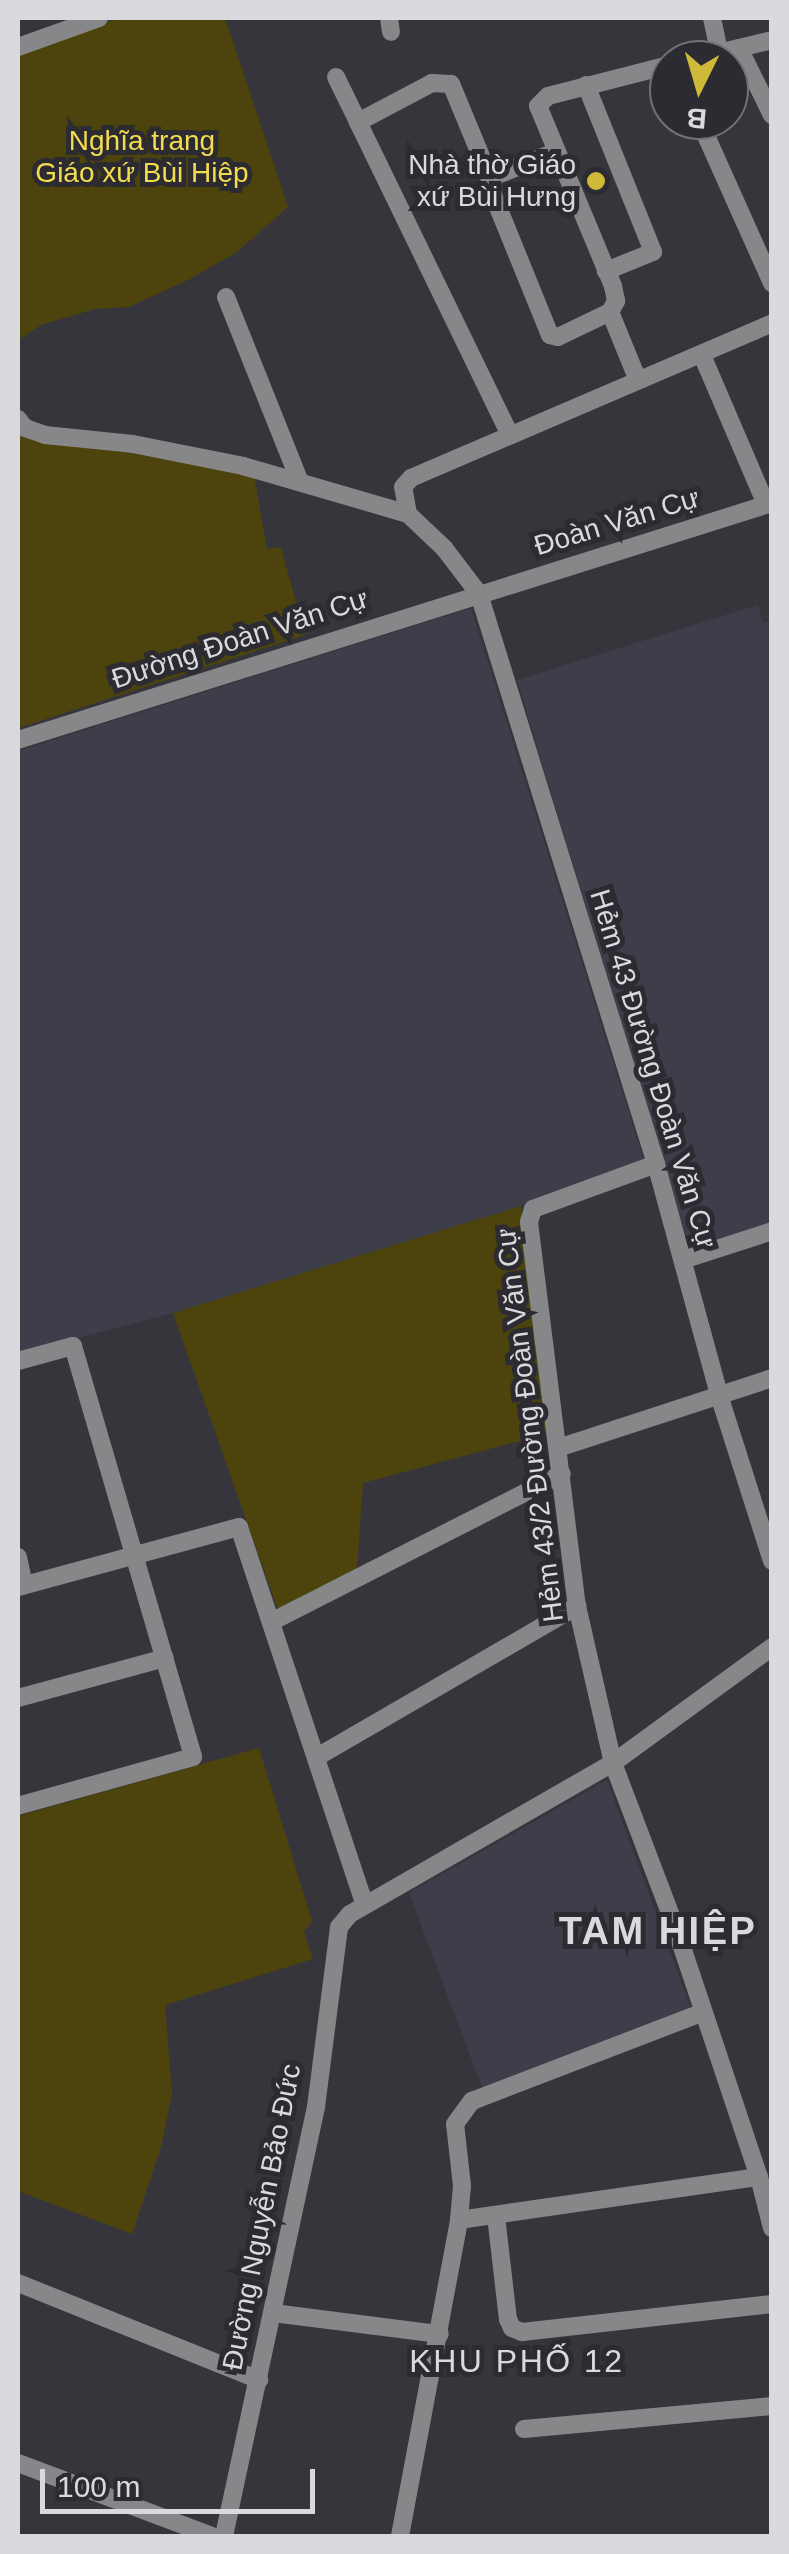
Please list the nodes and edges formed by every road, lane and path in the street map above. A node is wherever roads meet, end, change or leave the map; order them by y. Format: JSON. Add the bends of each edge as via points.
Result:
{"nodes":[{"id":1,"x":99,"y":18,"type":"edge"},
{"id":2,"x":18,"y":47,"type":"edge"},
{"id":3,"x":749,"y":68,"type":"edge"},
{"id":4,"x":649,"y":70,"type":"edge"},
{"id":5,"x":336,"y":77,"type":"dead end"},
{"id":6,"x":586,"y":85,"type":"junction"},
{"id":7,"x":772,"y":114,"type":"edge"},
{"id":8,"x":358,"y":122,"type":"junction"},
{"id":9,"x":709,"y":140,"type":"edge"},
{"id":10,"x":555,"y":152,"type":"junction"},
{"id":11,"x":490,"y":178,"type":"junction"},
{"id":12,"x":606,"y":271,"type":"junction"},
{"id":13,"x":772,"y":283,"type":"edge"},
{"id":14,"x":226,"y":298,"type":"dead end"},
{"id":15,"x":610,"y":312,"type":"junction"},
{"id":16,"x":772,"y":323,"type":"edge"},
{"id":17,"x":702,"y":354,"type":"junction"},
{"id":18,"x":637,"y":378,"type":"junction"},
{"id":19,"x":18,"y":419,"type":"edge"},
{"id":20,"x":510,"y":435,"type":"junction"},
{"id":21,"x":300,"y":482,"type":"junction"},
{"id":22,"x":769,"y":503,"type":"edge"},
{"id":23,"x":408,"y":514,"type":"junction"},
{"id":24,"x":479,"y":594,"type":"junction"},
{"id":25,"x":18,"y":740,"type":"edge"},
{"id":26,"x":656,"y":1164,"type":"junction"},
{"id":27,"x":772,"y":1231,"type":"edge"},
{"id":28,"x":683,"y":1260,"type":"junction"},
{"id":29,"x":18,"y":1361,"type":"edge"},
{"id":30,"x":772,"y":1378,"type":"edge"},
{"id":31,"x":718,"y":1394,"type":"junction"},
{"id":32,"x":558,"y":1448,"type":"junction"},
{"id":33,"x":562,"y":1474,"type":"junction"},
{"id":34,"x":134,"y":1555,"type":"junction"},
{"id":35,"x":18,"y":1558,"type":"edge"},
{"id":36,"x":772,"y":1560,"type":"edge"},
{"id":37,"x":21,"y":1586,"type":"edge"},
{"id":38,"x":577,"y":1606,"type":"junction"},
{"id":39,"x":273,"y":1621,"type":"junction"},
{"id":40,"x":772,"y":1647,"type":"edge"},
{"id":41,"x":164,"y":1658,"type":"junction"},
{"id":42,"x":18,"y":1698,"type":"edge"},
{"id":43,"x":317,"y":1757,"type":"junction"},
{"id":44,"x":613,"y":1763,"type":"junction"},
{"id":45,"x":18,"y":1806,"type":"edge"},
{"id":46,"x":366,"y":1905,"type":"junction"},
{"id":47,"x":704,"y":2012,"type":"junction"},
{"id":48,"x":759,"y":2177,"type":"junction"},
{"id":49,"x":496,"y":2216,"type":"junction"},
{"id":50,"x":459,"y":2220,"type":"junction"},
{"id":51,"x":772,"y":2228,"type":"edge"},
{"id":52,"x":18,"y":2283,"type":"edge"},
{"id":53,"x":772,"y":2304,"type":"edge"},
{"id":54,"x":273,"y":2313,"type":"junction"},
{"id":55,"x":440,"y":2334,"type":"junction"},
{"id":56,"x":259,"y":2380,"type":"junction"},
{"id":57,"x":772,"y":2406,"type":"edge"},
{"id":58,"x":524,"y":2429,"type":"dead end"},
{"id":59,"x":18,"y":2462,"type":"edge"},
{"id":60,"x":212,"y":2536,"type":"edge"},
{"id":61,"x":224,"y":2536,"type":"edge"},
{"id":62,"x":400,"y":2536,"type":"edge"}],
"edges":[{"from":1,"to":2,"type":"street"},
{"from":3,"to":7,"type":"street"},
{"from":4,"to":6,"type":"street"},
{"from":5,"to":8,"type":"street"},
{"from":6,"to":10,"type":"street","via":[[540,100],[539,116]]},
{"from":6,"to":12,"type":"street","via":[[653,252]]},
{"from":8,"to":11,"type":"street","via":[[446,82]]},
{"from":8,"to":20,"type":"street"},
{"from":9,"to":13,"type":"street"},
{"from":10,"to":11,"type":"street"},
{"from":10,"to":12,"type":"street"},
{"from":11,"to":15,"type":"street","via":[[550,335]]},
{"from":12,"to":15,"type":"street","via":[[616,297]]},
{"from":14,"to":21,"type":"street"},
{"from":15,"to":18,"type":"street"},
{"from":16,"to":17,"type":"street"},
{"from":17,"to":18,"type":"street"},
{"from":17,"to":22,"type":"street"},
{"from":18,"to":20,"type":"street"},
{"from":19,"to":21,"type":"street","via":[[45,435],[133,444]]},
{"from":20,"to":23,"type":"street","via":[[405,482]]},
{"from":21,"to":23,"type":"street"},
{"from":22,"to":24,"type":"street","name":"Đoàn Văn Cự"},
{"from":23,"to":24,"type":"street"},
{"from":24,"to":25,"type":"street","name":"Đường Đoàn Văn Cự"},
{"from":24,"to":26,"type":"street","name":"Hẻm 43 Đường Đoàn Văn Cự"},
{"from":26,"to":28,"type":"street","name":"Hẻm 43 Đường Đoàn Văn Cự"},
{"from":26,"to":32,"type":"street","name":"Hẻm 43/2 Đường Đoàn Văn Cự","via":[[571,1192],[533,1208],[530,1216]]},
{"from":27,"to":28,"type":"street"},
{"from":28,"to":31,"type":"street","name":"Hẻm 43 Đường Đoàn Văn Cự"},
{"from":29,"to":34,"type":"street","via":[[73,1346]]},
{"from":30,"to":31,"type":"street"},
{"from":31,"to":32,"type":"street"},
{"from":31,"to":36,"type":"street","name":"Hẻm 43 Đường Đoàn Văn Cự"},
{"from":32,"to":33,"type":"street","name":"Hẻm 43/2 Đường Đoàn Văn Cự"},
{"from":33,"to":38,"type":"street","name":"Hẻm 43/2 Đường Đoàn Văn Cự"},
{"from":33,"to":39,"type":"street"},
{"from":34,"to":37,"type":"street"},
{"from":34,"to":39,"type":"street","via":[[239,1527]]},
{"from":34,"to":41,"type":"street"},
{"from":35,"to":37,"type":"street"},
{"from":38,"to":43,"type":"street"},
{"from":38,"to":44,"type":"street","name":"Hẻm 43/2 Đường Đoàn Văn Cự"},
{"from":39,"to":43,"type":"street"},
{"from":40,"to":44,"type":"street","name":"Đường Nguyễn Bảo Đức"},
{"from":41,"to":42,"type":"street"},
{"from":41,"to":45,"type":"street","via":[[193,1757]]},
{"from":43,"to":46,"type":"street"},
{"from":44,"to":46,"type":"street","name":"Đường Nguyễn Bảo Đức"},
{"from":44,"to":47,"type":"street","name":"Hẻm 43/2 Đường Đoàn Văn Cự"},
{"from":46,"to":54,"type":"street","name":"Đường Nguyễn Bảo Đức","via":[[344,1919],[334,1945],[316,2107]]},
{"from":47,"to":48,"type":"street","name":"Hẻm 43/2 Đường Đoàn Văn Cự"},
{"from":47,"to":50,"type":"street","via":[[472,2101],[455,2124]]},
{"from":48,"to":49,"type":"street"},
{"from":48,"to":51,"type":"street","name":"Hẻm 43/2 Đường Đoàn Văn Cự"},
{"from":49,"to":50,"type":"street"},
{"from":49,"to":53,"type":"street","via":[[508,2319],[522,2332]]},
{"from":50,"to":55,"type":"street"},
{"from":52,"to":56,"type":"street"},
{"from":54,"to":55,"type":"street"},
{"from":54,"to":56,"type":"street","name":"Đường Nguyễn Bảo Đức"},
{"from":55,"to":62,"type":"street"},
{"from":56,"to":61,"type":"street","name":"Đường Nguyễn Bảo Đức"},
{"from":57,"to":58,"type":"street"},
{"from":59,"to":60,"type":"street"}]}
